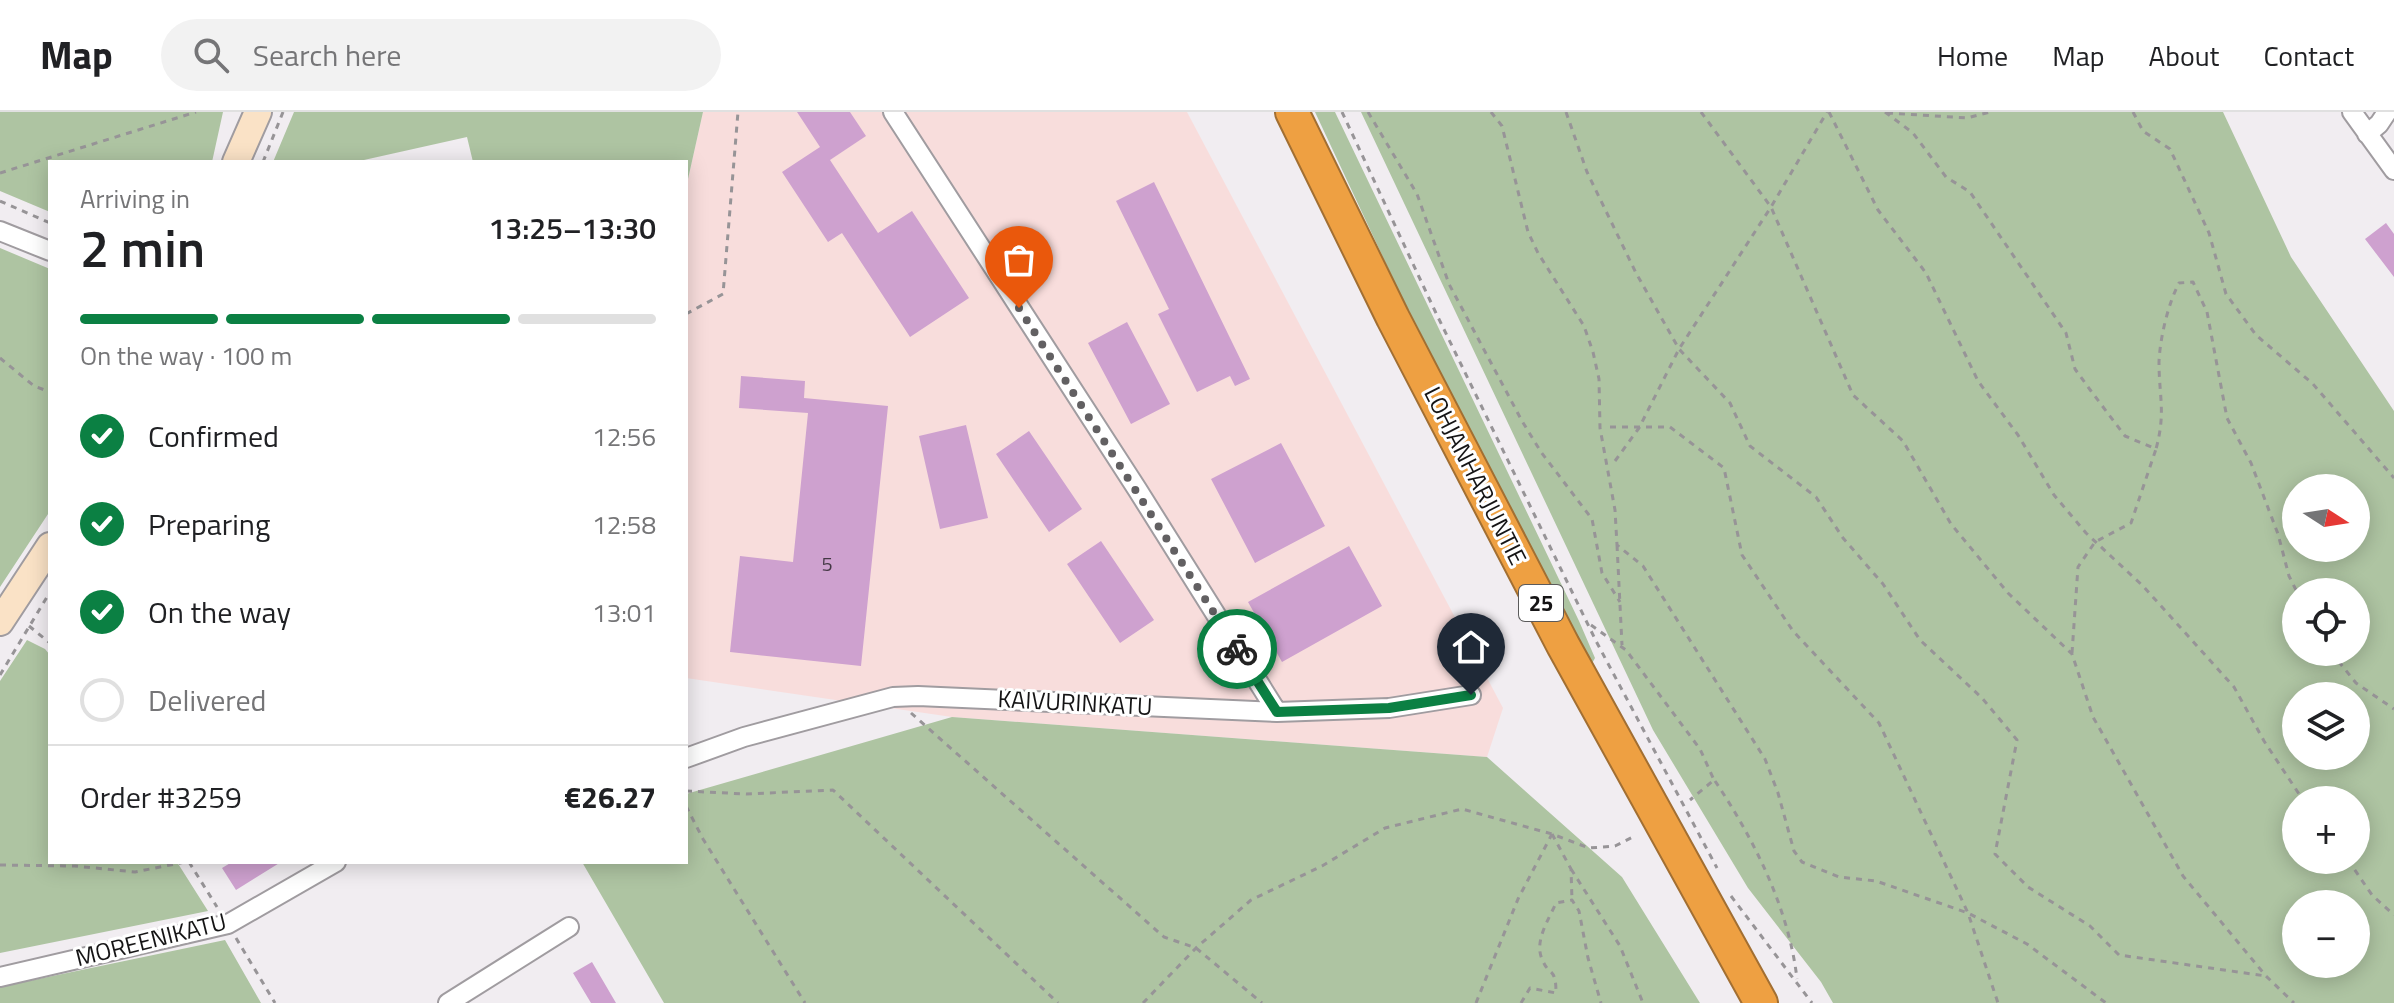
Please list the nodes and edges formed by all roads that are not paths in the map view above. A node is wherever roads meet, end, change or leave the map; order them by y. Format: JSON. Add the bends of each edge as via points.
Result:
{"nodes":[{"id":1,"x":258,"y":112,"type":"edge"},
{"id":2,"x":893,"y":112,"type":"edge"},
{"id":3,"x":1283,"y":112,"type":"edge"},
{"id":4,"x":1292,"y":112,"type":"edge"},
{"id":5,"x":2352,"y":112,"type":"edge"},
{"id":6,"x":2387,"y":112,"type":"edge"},
{"id":7,"x":2367,"y":134,"type":"junction"},
{"id":8,"x":237,"y":160,"type":"edge"},
{"id":9,"x":2394,"y":170,"type":"edge"},
{"id":10,"x":1334,"y":197,"type":"junction"},
{"id":11,"x":0,"y":231,"type":"edge"},
{"id":12,"x":48,"y":250,"type":"edge"},
{"id":13,"x":48,"y":549,"type":"edge"},
{"id":14,"x":0,"y":622,"type":"edge"},
{"id":15,"x":1471,"y":695,"type":"dead end"},
{"id":16,"x":1277,"y":712,"type":"junction"},
{"id":17,"x":688,"y":757,"type":"edge"},
{"id":18,"x":333,"y":864,"type":"edge"},
{"id":19,"x":569,"y":927,"type":"dead end"},
{"id":20,"x":0,"y":977,"type":"edge"},
{"id":21,"x":448,"y":1003,"type":"edge"},
{"id":22,"x":1761,"y":1003,"type":"edge"}],
"edges":[{"from":1,"to":8,"type":"street"},
{"from":2,"to":16,"type":"street"},
{"from":3,"to":10,"type":"highway"},
{"from":4,"to":10,"type":"highway","name":"LOHJANHARJUNTIE","number":"25"},
{"from":5,"to":7,"type":"street"},
{"from":6,"to":7,"type":"street"},
{"from":7,"to":9,"type":"street"},
{"from":10,"to":22,"type":"highway","name":"LOHJANHARJUNTIE","number":"25","via":[[1556,632]]},
{"from":11,"to":12,"type":"street"},
{"from":13,"to":14,"type":"street"},
{"from":15,"to":16,"type":"street","name":"KAIVURINKATU","via":[[1389,708]]},
{"from":16,"to":17,"type":"street","name":"KAIVURINKATU","via":[[893,697]]},
{"from":18,"to":20,"type":"street","name":"MOREENIKATU","via":[[228,924]]},
{"from":19,"to":21,"type":"street"}]}
